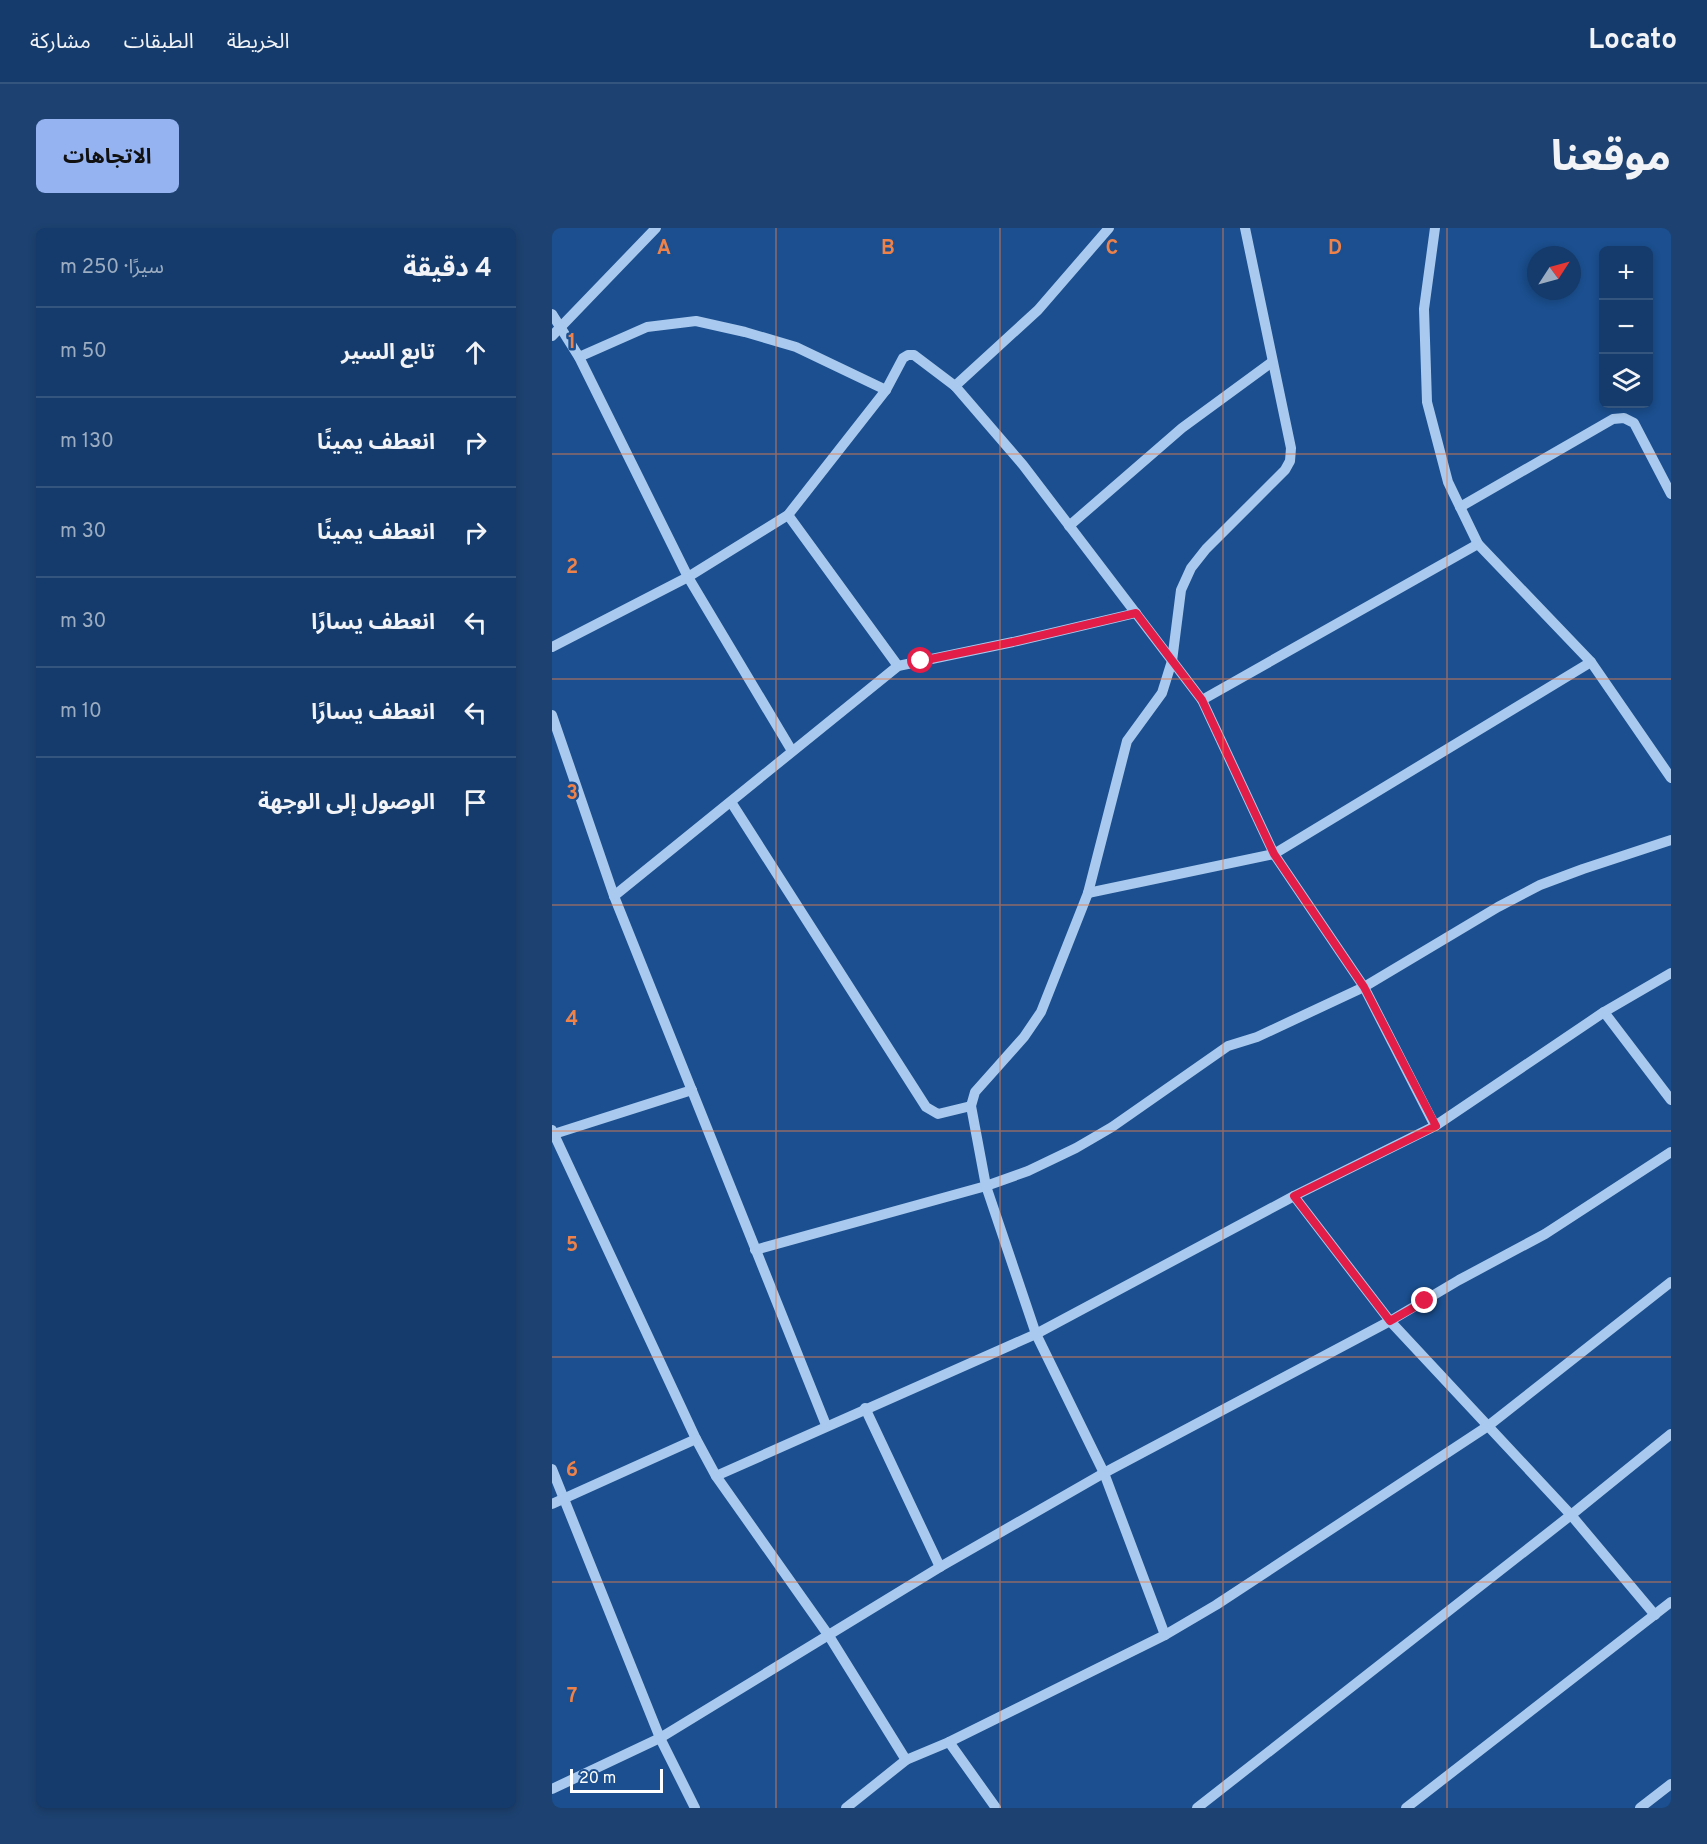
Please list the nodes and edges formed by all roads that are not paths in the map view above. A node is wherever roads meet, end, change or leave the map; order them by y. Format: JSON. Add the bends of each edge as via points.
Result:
{"nodes":[{"id":1,"x":656,"y":228,"type":"edge"},
{"id":2,"x":1109,"y":228,"type":"edge"},
{"id":3,"x":1245,"y":228,"type":"edge"},
{"id":4,"x":1435,"y":228,"type":"edge"},
{"id":5,"x":552,"y":315,"type":"edge"},
{"id":6,"x":560,"y":327,"type":"junction"},
{"id":7,"x":552,"y":336,"type":"edge"},
{"id":8,"x":579,"y":357,"type":"junction"},
{"id":9,"x":1272,"y":362,"type":"junction"},
{"id":10,"x":955,"y":386,"type":"junction"},
{"id":11,"x":886,"y":390,"type":"junction"},
{"id":12,"x":1671,"y":494,"type":"edge"},
{"id":13,"x":1460,"y":507,"type":"junction"},
{"id":14,"x":788,"y":514,"type":"junction"},
{"id":15,"x":1069,"y":526,"type":"junction"},
{"id":16,"x":1478,"y":543,"type":"junction"},
{"id":17,"x":688,"y":578,"type":"junction"},
{"id":18,"x":1136,"y":613,"type":"junction"},
{"id":19,"x":552,"y":647,"type":"edge"},
{"id":20,"x":1172,"y":661,"type":"junction"},
{"id":21,"x":1591,"y":662,"type":"junction"},
{"id":22,"x":898,"y":666,"type":"junction"},
{"id":23,"x":1202,"y":700,"type":"junction"},
{"id":24,"x":552,"y":715,"type":"edge"},
{"id":25,"x":792,"y":751,"type":"junction"},
{"id":26,"x":1671,"y":778,"type":"edge"},
{"id":27,"x":731,"y":802,"type":"junction"},
{"id":28,"x":1671,"y":840,"type":"edge"},
{"id":29,"x":1274,"y":854,"type":"junction"},
{"id":30,"x":1088,"y":893,"type":"junction"},
{"id":31,"x":614,"y":896,"type":"junction"},
{"id":32,"x":1671,"y":973,"type":"edge"},
{"id":33,"x":1364,"y":987,"type":"junction"},
{"id":34,"x":1604,"y":1012,"type":"junction"},
{"id":35,"x":692,"y":1090,"type":"junction"},
{"id":36,"x":1671,"y":1100,"type":"edge"},
{"id":37,"x":972,"y":1106,"type":"junction"},
{"id":38,"x":1436,"y":1126,"type":"junction"},
{"id":39,"x":553,"y":1132,"type":"edge"},
{"id":40,"x":1671,"y":1152,"type":"edge"},
{"id":41,"x":986,"y":1186,"type":"junction"},
{"id":42,"x":1294,"y":1196,"type":"junction"},
{"id":43,"x":755,"y":1250,"type":"junction"},
{"id":44,"x":1671,"y":1282,"type":"edge"},
{"id":45,"x":1390,"y":1321,"type":"junction"},
{"id":46,"x":1036,"y":1334,"type":"junction"},
{"id":47,"x":865,"y":1408,"type":"junction"},
{"id":48,"x":826,"y":1425,"type":"junction"},
{"id":49,"x":1488,"y":1426,"type":"junction"},
{"id":50,"x":1671,"y":1434,"type":"edge"},
{"id":51,"x":696,"y":1439,"type":"junction"},
{"id":52,"x":552,"y":1468,"type":"edge"},
{"id":53,"x":1104,"y":1473,"type":"junction"},
{"id":54,"x":716,"y":1476,"type":"junction"},
{"id":55,"x":564,"y":1500,"type":"junction"},
{"id":56,"x":552,"y":1504,"type":"edge"},
{"id":57,"x":1571,"y":1515,"type":"junction"},
{"id":58,"x":940,"y":1567,"type":"junction"},
{"id":59,"x":1671,"y":1602,"type":"edge"},
{"id":60,"x":1655,"y":1615,"type":"junction"},
{"id":61,"x":1165,"y":1635,"type":"junction"},
{"id":62,"x":829,"y":1636,"type":"junction"},
{"id":63,"x":660,"y":1738,"type":"junction"},
{"id":64,"x":949,"y":1742,"type":"junction"},
{"id":65,"x":906,"y":1761,"type":"junction"},
{"id":66,"x":1671,"y":1784,"type":"edge"},
{"id":67,"x":552,"y":1789,"type":"edge"},
{"id":68,"x":992,"y":1807,"type":"edge"},
{"id":69,"x":695,"y":1808,"type":"edge"},
{"id":70,"x":846,"y":1808,"type":"edge"},
{"id":71,"x":1197,"y":1808,"type":"edge"},
{"id":72,"x":1406,"y":1808,"type":"edge"},
{"id":73,"x":1640,"y":1808,"type":"edge"}],
"edges":[{"from":1,"to":6,"type":"street"},
{"from":2,"to":10,"type":"street","via":[[1038,310]]},
{"from":3,"to":9,"type":"street"},
{"from":4,"to":13,"type":"street","via":[[1424,309],[1427,402],[1448,482]]},
{"from":5,"to":6,"type":"street"},
{"from":6,"to":7,"type":"street"},
{"from":6,"to":8,"type":"street"},
{"from":8,"to":11,"type":"street","via":[[647,327],[696,321],[796,347]]},
{"from":8,"to":17,"type":"street"},
{"from":9,"to":15,"type":"street","via":[[1182,428]]},
{"from":9,"to":20,"type":"street","via":[[1291,448],[1290,460],[1285,470],[1191,568],[1181,590]]},
{"from":10,"to":11,"type":"street","via":[[914,355],[908,355]]},
{"from":10,"to":15,"type":"street"},
{"from":11,"to":14,"type":"street"},
{"from":12,"to":13,"type":"street","via":[[1634,423],[1624,418],[1613,419]]},
{"from":13,"to":16,"type":"street"},
{"from":14,"to":17,"type":"street"},
{"from":14,"to":22,"type":"street"},
{"from":15,"to":18,"type":"street"},
{"from":16,"to":21,"type":"street"},
{"from":16,"to":23,"type":"street"},
{"from":17,"to":19,"type":"street"},
{"from":17,"to":25,"type":"street"},
{"from":18,"to":20,"type":"street"},
{"from":18,"to":22,"type":"street"},
{"from":20,"to":23,"type":"street"},
{"from":20,"to":30,"type":"street","via":[[1162,693],[1127,741]]},
{"from":21,"to":26,"type":"street"},
{"from":21,"to":29,"type":"street"},
{"from":22,"to":25,"type":"street"},
{"from":23,"to":29,"type":"street"},
{"from":24,"to":31,"type":"street"},
{"from":25,"to":27,"type":"street"},
{"from":27,"to":31,"type":"street"},
{"from":27,"to":37,"type":"street","via":[[926,1107],[938,1114]]},
{"from":28,"to":33,"type":"street","via":[[1540,885]]},
{"from":29,"to":30,"type":"street"},
{"from":29,"to":33,"type":"street"},
{"from":30,"to":37,"type":"street","via":[[1041,1012],[975,1092]]},
{"from":31,"to":35,"type":"street"},
{"from":32,"to":34,"type":"street"},
{"from":33,"to":38,"type":"street"},
{"from":33,"to":41,"type":"street","via":[[1257,1037],[1228,1046],[1076,1148],[1028,1172]]},
{"from":34,"to":36,"type":"street"},
{"from":34,"to":38,"type":"street"},
{"from":35,"to":39,"type":"street"},
{"from":35,"to":43,"type":"street"},
{"from":37,"to":41,"type":"street"},
{"from":38,"to":42,"type":"street"},
{"from":39,"to":51,"type":"street"},
{"from":40,"to":45,"type":"street","via":[[1545,1234]]},
{"from":41,"to":43,"type":"street"},
{"from":41,"to":46,"type":"street"},
{"from":42,"to":45,"type":"street"},
{"from":42,"to":46,"type":"street"},
{"from":43,"to":48,"type":"street"},
{"from":44,"to":49,"type":"street"},
{"from":45,"to":49,"type":"street"},
{"from":45,"to":53,"type":"street"},
{"from":46,"to":47,"type":"street"},
{"from":46,"to":53,"type":"street"},
{"from":47,"to":48,"type":"street"},
{"from":47,"to":58,"type":"street"},
{"from":48,"to":54,"type":"street"},
{"from":49,"to":57,"type":"street"},
{"from":49,"to":61,"type":"street"},
{"from":50,"to":57,"type":"street"},
{"from":51,"to":54,"type":"street"},
{"from":51,"to":55,"type":"street"},
{"from":52,"to":55,"type":"street"},
{"from":53,"to":58,"type":"street"},
{"from":53,"to":61,"type":"street"},
{"from":54,"to":62,"type":"street"},
{"from":55,"to":56,"type":"street"},
{"from":55,"to":63,"type":"street"},
{"from":57,"to":60,"type":"street"},
{"from":57,"to":71,"type":"street"},
{"from":58,"to":62,"type":"street"},
{"from":59,"to":60,"type":"street"},
{"from":60,"to":72,"type":"street"},
{"from":61,"to":64,"type":"street"},
{"from":62,"to":63,"type":"street"},
{"from":62,"to":65,"type":"street"},
{"from":63,"to":67,"type":"street"},
{"from":63,"to":69,"type":"street"},
{"from":64,"to":65,"type":"street"},
{"from":64,"to":68,"type":"street"},
{"from":65,"to":70,"type":"street"},
{"from":66,"to":73,"type":"street"}]}
